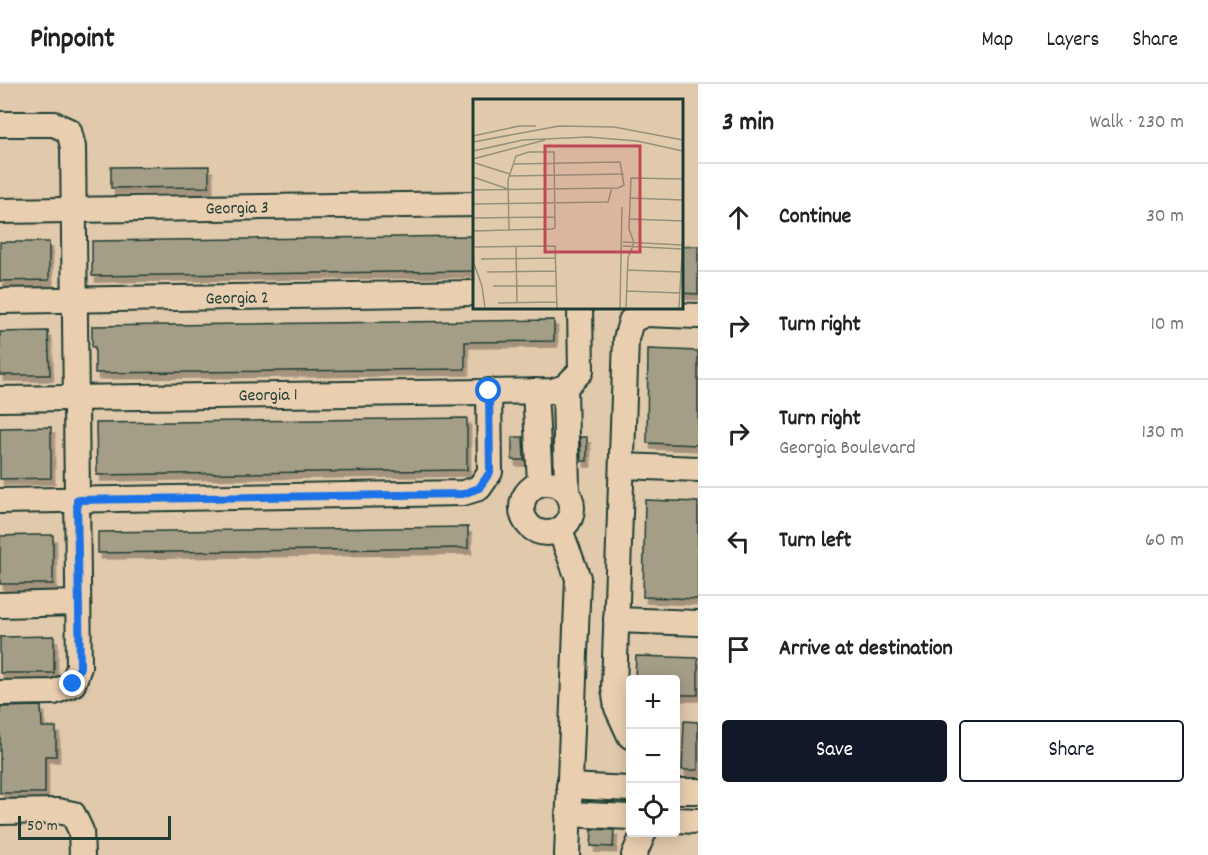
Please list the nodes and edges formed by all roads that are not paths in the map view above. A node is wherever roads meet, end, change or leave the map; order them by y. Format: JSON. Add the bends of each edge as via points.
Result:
{"nodes":[{"id":1,"x":0,"y":124,"type":"edge"},
{"id":2,"x":473,"y":204,"type":"edge"},
{"id":3,"x":73,"y":210,"type":"junction"},
{"id":4,"x":0,"y":211,"type":"edge"},
{"id":5,"x":473,"y":293,"type":"edge"},
{"id":6,"x":74,"y":300,"type":"junction"},
{"id":7,"x":0,"y":301,"type":"edge"},
{"id":8,"x":580,"y":309,"type":"edge"},
{"id":9,"x":698,"y":316,"type":"edge"},
{"id":10,"x":565,"y":387,"type":"junction"},
{"id":11,"x":489,"y":391,"type":"junction"},
{"id":12,"x":535,"y":391,"type":"junction"},
{"id":13,"x":76,"y":397,"type":"junction"},
{"id":14,"x":0,"y":399,"type":"edge"},
{"id":15,"x":622,"y":466,"type":"junction"},
{"id":16,"x":698,"y":469,"type":"edge"},
{"id":17,"x":540,"y":483,"type":"junction"},
{"id":18,"x":567,"y":491,"type":"junction"},
{"id":19,"x":77,"y":500,"type":"junction"},
{"id":20,"x":0,"y":501,"type":"edge"},
{"id":21,"x":560,"y":530,"type":"junction"},
{"id":22,"x":78,"y":603,"type":"junction"},
{"id":23,"x":0,"y":605,"type":"edge"},
{"id":24,"x":616,"y":620,"type":"junction"},
{"id":25,"x":698,"y":623,"type":"edge"},
{"id":26,"x":0,"y":693,"type":"edge"},
{"id":27,"x":626,"y":729,"type":"edge"},
{"id":28,"x":569,"y":786,"type":"junction"},
{"id":29,"x":626,"y":789,"type":"edge"},
{"id":30,"x":680,"y":790,"type":"edge"},
{"id":31,"x":698,"y":791,"type":"edge"},
{"id":32,"x":0,"y":812,"type":"edge"},
{"id":33,"x":568,"y":814,"type":"junction"},
{"id":34,"x":626,"y":818,"type":"edge"},
{"id":35,"x":680,"y":820,"type":"edge"},
{"id":36,"x":698,"y":821,"type":"edge"},
{"id":37,"x":642,"y":837,"type":"edge"},
{"id":38,"x":81,"y":855,"type":"edge"},
{"id":39,"x":567,"y":855,"type":"edge"},
{"id":40,"x":634,"y":855,"type":"edge"}],
"edges":[{"from":1,"to":3,"type":"street","via":[[54,123],[69,131],[73,147]]},
{"from":2,"to":3,"type":"street","name":"Georgia 3"},
{"from":3,"to":4,"type":"street","name":"Georgia 3"},
{"from":3,"to":6,"type":"street"},
{"from":5,"to":6,"type":"street","name":"Georgia 2"},
{"from":6,"to":7,"type":"street","name":"Georgia 2"},
{"from":6,"to":13,"type":"street"},
{"from":8,"to":10,"type":"street","via":[[581,371]]},
{"from":9,"to":15,"type":"street","via":[[645,314],[631,321],[626,339]]},
{"from":10,"to":12,"type":"street","name":"Georgia 1"},
{"from":10,"to":18,"type":"street"},
{"from":11,"to":12,"type":"street","name":"Georgia 1"},
{"from":11,"to":13,"type":"street","name":"Georgia 1"},
{"from":11,"to":19,"type":"street","via":[[490,472],[479,488],[463,494]]},
{"from":12,"to":17,"type":"street"},
{"from":13,"to":14,"type":"street","name":"Georgia 1"},
{"from":13,"to":19,"type":"street"},
{"from":15,"to":16,"type":"street"},
{"from":15,"to":24,"type":"street"},
{"from":17,"to":18,"type":"street","via":[[555,483]]},
{"from":17,"to":21,"type":"street","via":[[528,491],[522,504],[524,518],[533,529],[546,534]]},
{"from":18,"to":21,"type":"street","via":[[573,505],[570,519]]},
{"from":19,"to":20,"type":"street"},
{"from":19,"to":22,"type":"street"},
{"from":21,"to":28,"type":"street","via":[[578,578]]},
{"from":22,"to":23,"type":"street"},
{"from":22,"to":26,"type":"street","via":[[80,667],[73,684],[54,692]]},
{"from":24,"to":25,"type":"street"},
{"from":24,"to":27,"type":"street","via":[[614,688],[616,708]]},
{"from":28,"to":29,"type":"street"},
{"from":28,"to":33,"type":"street"},
{"from":30,"to":31,"type":"street"},
{"from":32,"to":38,"type":"street","via":[[73,814],[81,831]]},
{"from":33,"to":34,"type":"street"},
{"from":33,"to":39,"type":"street"},
{"from":35,"to":36,"type":"street"},
{"from":37,"to":40,"type":"street"}]}
